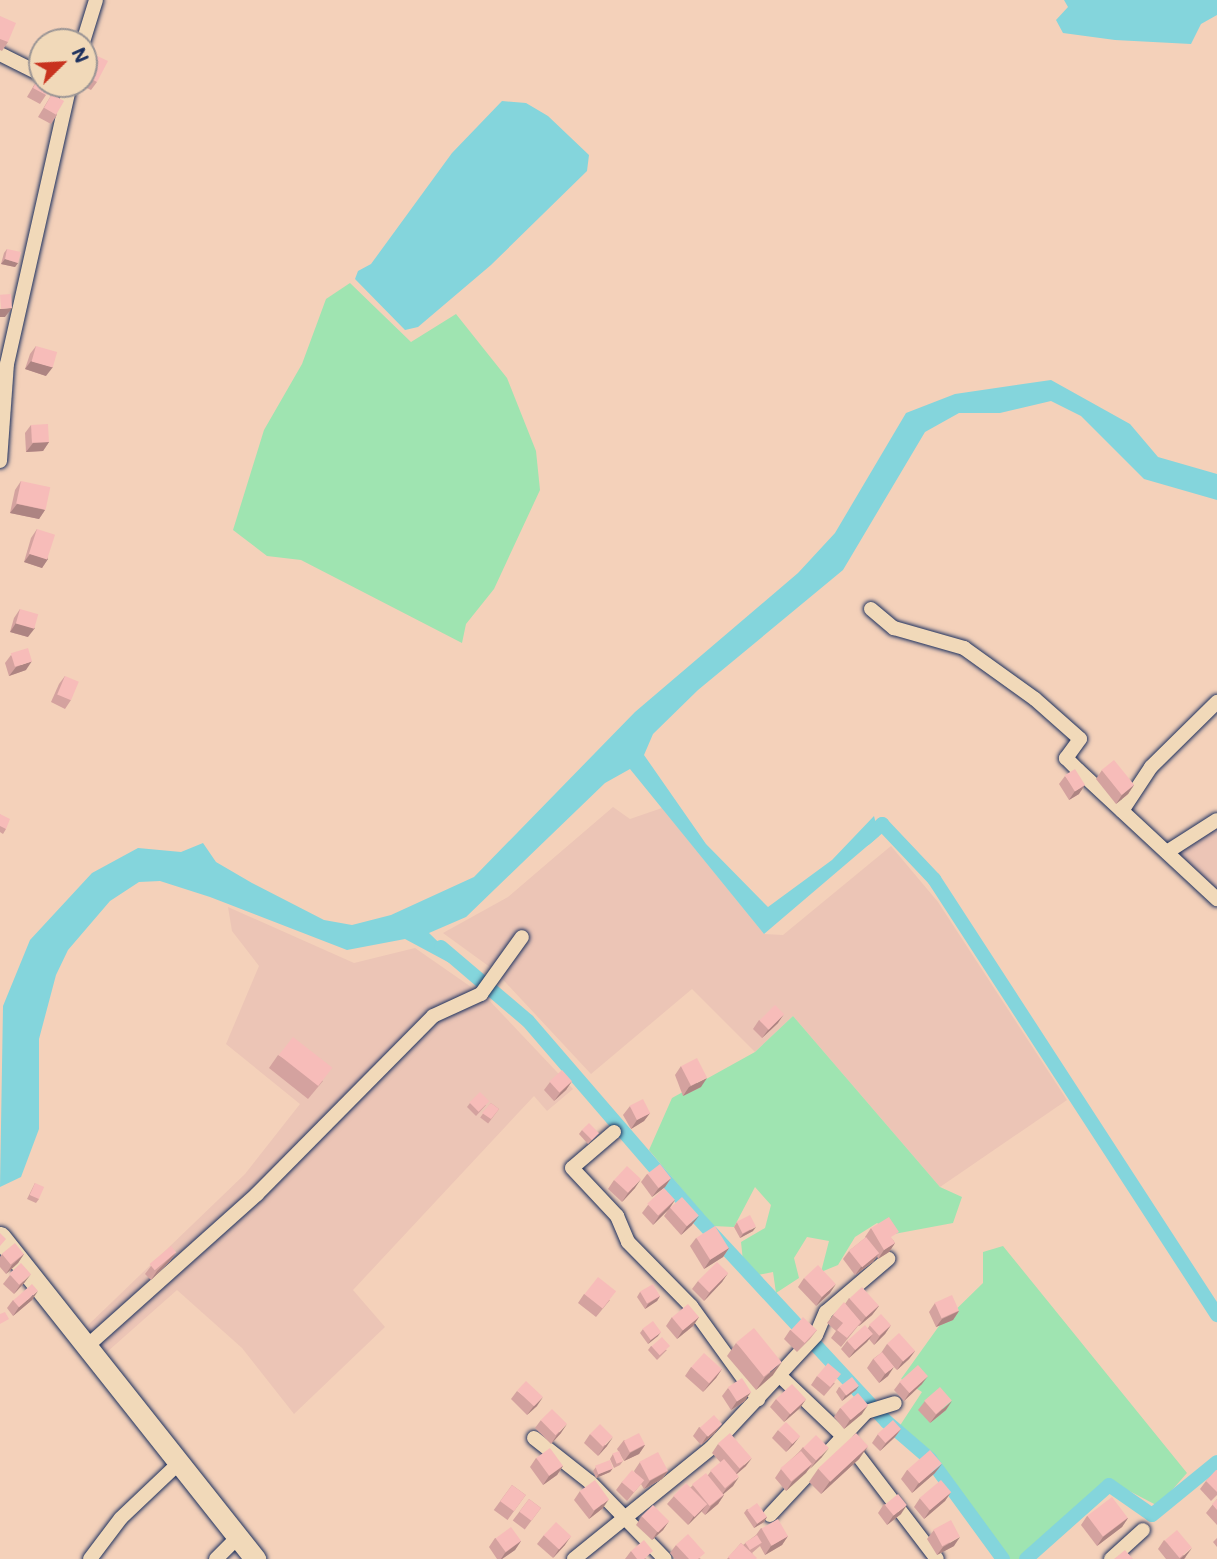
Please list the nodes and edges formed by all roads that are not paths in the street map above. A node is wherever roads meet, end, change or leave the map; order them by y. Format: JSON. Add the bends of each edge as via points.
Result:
{"nodes":[{"id":1,"x":96,"y":0,"type":"edge"},
{"id":2,"x":87,"y":28,"type":"edge"},
{"id":3,"x":0,"y":54,"type":"edge"},
{"id":4,"x":28,"y":68,"type":"edge"},
{"id":5,"x":63,"y":98,"type":"edge"},
{"id":6,"x":0,"y":461,"type":"edge"},
{"id":7,"x":871,"y":608,"type":"dead end"},
{"id":8,"x":1217,"y":702,"type":"edge"},
{"id":9,"x":1122,"y":811,"type":"junction"},
{"id":10,"x":1217,"y":820,"type":"edge"},
{"id":11,"x":1167,"y":852,"type":"junction"},
{"id":12,"x":1214,"y":892,"type":"edge"},
{"id":13,"x":522,"y":937,"type":"dead end"},
{"id":14,"x":614,"y":1132,"type":"dead end"},
{"id":15,"x":2,"y":1246,"type":"edge"},
{"id":16,"x":888,"y":1259,"type":"dead end"},
{"id":17,"x":86,"y":1347,"type":"junction"},
{"id":18,"x":779,"y":1375,"type":"junction"},
{"id":19,"x":758,"y":1399,"type":"junction"},
{"id":20,"x":887,"y":1403,"type":"dead end"},
{"id":21,"x":844,"y":1437,"type":"junction"},
{"id":22,"x":534,"y":1438,"type":"dead end"},
{"id":23,"x":180,"y":1462,"type":"junction"},
{"id":24,"x":770,"y":1514,"type":"dead end"},
{"id":25,"x":626,"y":1518,"type":"junction"},
{"id":26,"x":1143,"y":1530,"type":"dead end"},
{"id":27,"x":237,"y":1538,"type":"junction"},
{"id":28,"x":93,"y":1558,"type":"edge"},
{"id":29,"x":216,"y":1559,"type":"edge"},
{"id":30,"x":255,"y":1559,"type":"edge"},
{"id":31,"x":574,"y":1559,"type":"edge"},
{"id":32,"x":665,"y":1559,"type":"edge"},
{"id":33,"x":937,"y":1559,"type":"edge"},
{"id":34,"x":1111,"y":1559,"type":"edge"}],
"edges":[{"from":1,"to":2,"type":"street"},
{"from":3,"to":4,"type":"street"},
{"from":5,"to":6,"type":"street","via":[[7,364]]},
{"from":7,"to":9,"type":"street","via":[[894,628],[964,648],[1035,699],[1080,739],[1066,758]]},
{"from":8,"to":9,"type":"street","via":[[1151,767]]},
{"from":9,"to":11,"type":"street"},
{"from":10,"to":11,"type":"street"},
{"from":11,"to":12,"type":"street"},
{"from":13,"to":17,"type":"street","via":[[481,993],[433,1016],[257,1194]]},
{"from":14,"to":19,"type":"street","via":[[572,1168],[617,1216],[628,1241],[691,1306]]},
{"from":15,"to":17,"type":"main road"},
{"from":16,"to":18,"type":"street","via":[[826,1312],[813,1338]]},
{"from":17,"to":23,"type":"main road"},
{"from":18,"to":19,"type":"street"},
{"from":18,"to":21,"type":"street"},
{"from":19,"to":25,"type":"street"},
{"from":20,"to":21,"type":"street","via":[[866,1412]]},
{"from":21,"to":24,"type":"street"},
{"from":21,"to":33,"type":"street"},
{"from":22,"to":25,"type":"street"},
{"from":23,"to":27,"type":"main road"},
{"from":23,"to":28,"type":"street","via":[[121,1518]]},
{"from":25,"to":31,"type":"street"},
{"from":25,"to":32,"type":"street"},
{"from":26,"to":34,"type":"street"},
{"from":27,"to":29,"type":"street"},
{"from":27,"to":30,"type":"main road"}]}
